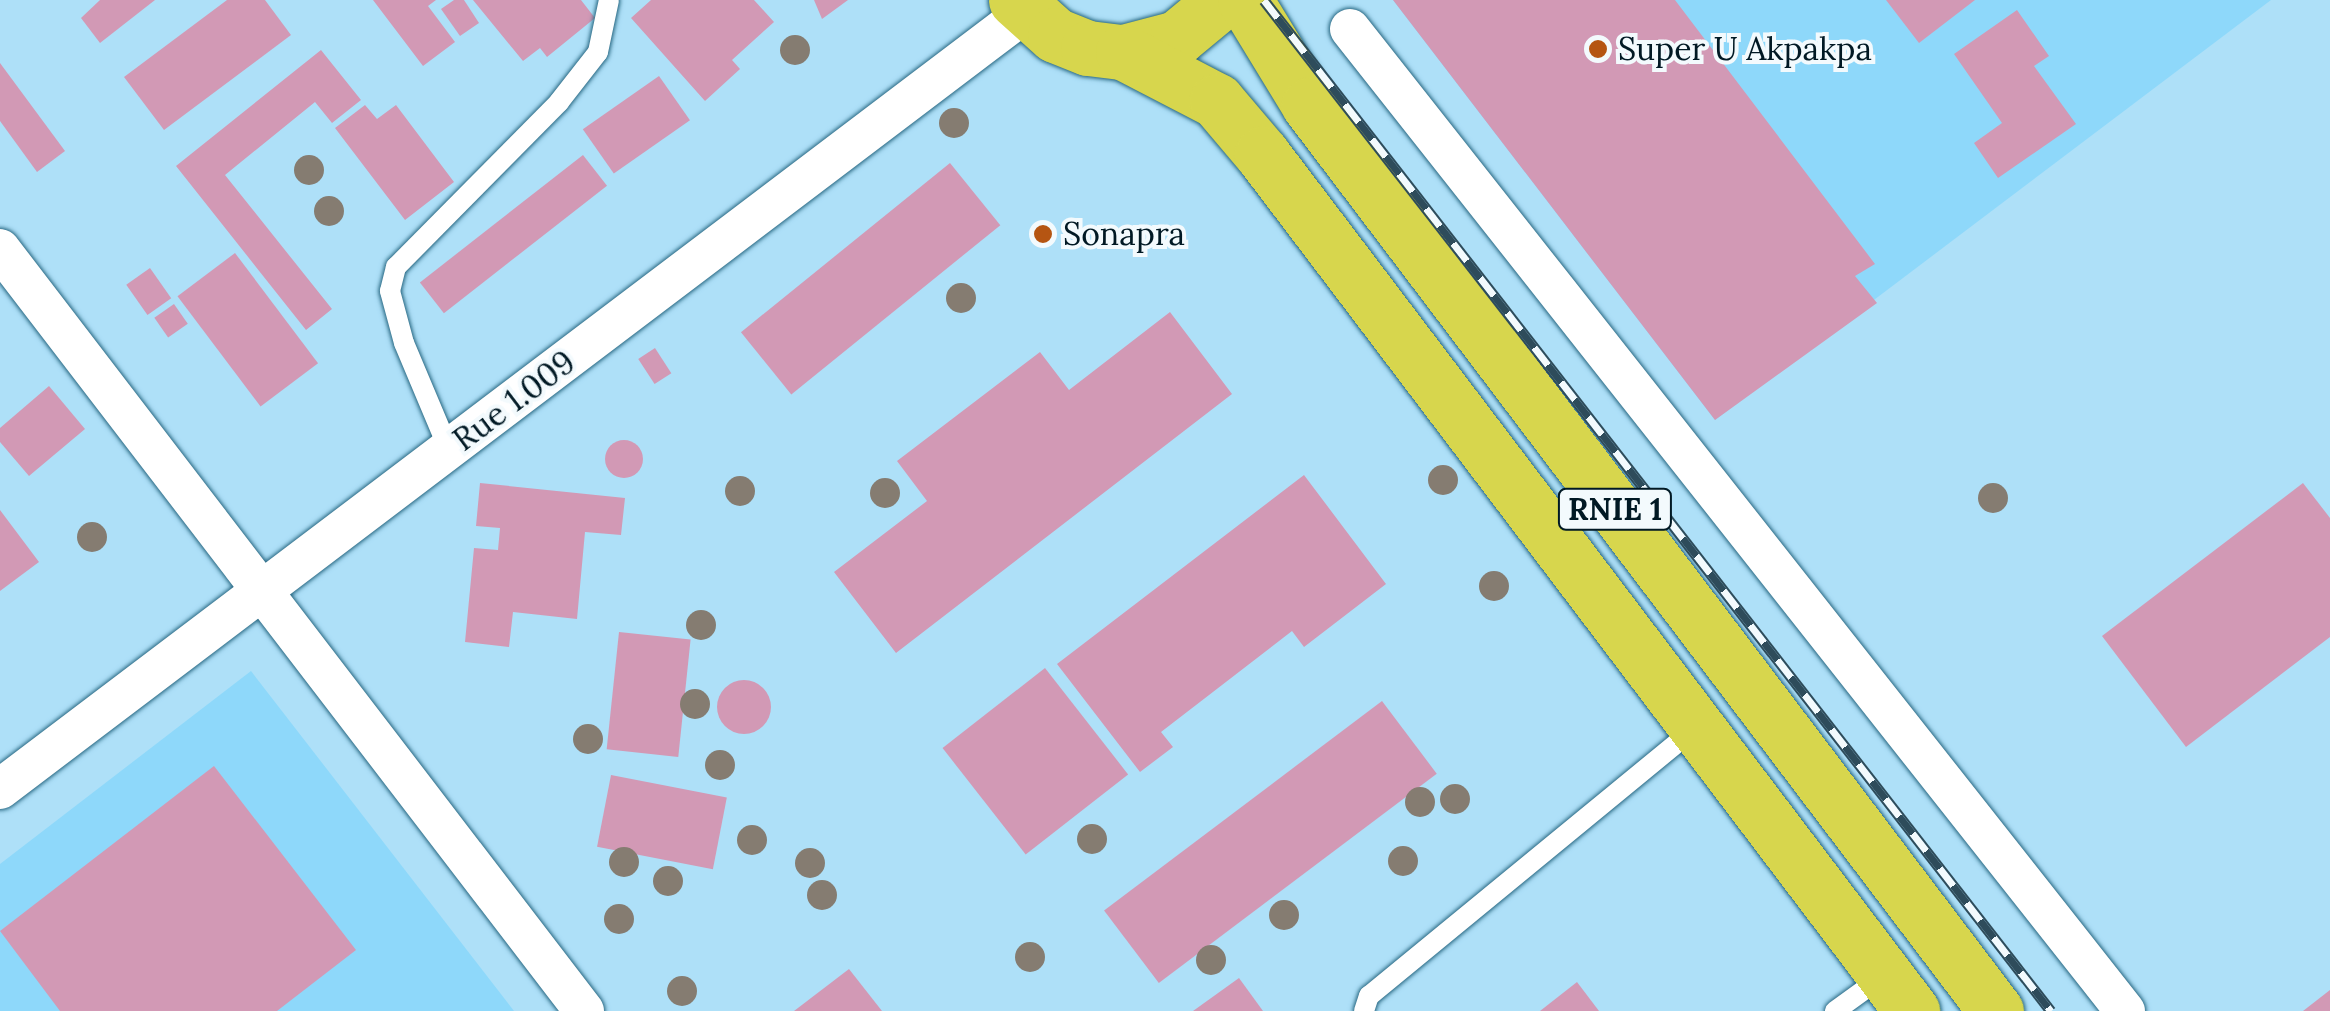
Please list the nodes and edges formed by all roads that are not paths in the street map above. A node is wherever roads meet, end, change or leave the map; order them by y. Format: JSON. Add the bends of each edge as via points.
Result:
{"nodes":[{"id":1,"x":610,"y":0,"type":"edge"},
{"id":2,"x":1223,"y":0,"type":"edge"},
{"id":3,"x":1245,"y":0,"type":"edge"},
{"id":4,"x":1021,"y":6,"type":"edge"},
{"id":5,"x":1350,"y":29,"type":"dead end"},
{"id":6,"x":1124,"y":52,"type":"junction"},
{"id":7,"x":0,"y":250,"type":"edge"},
{"id":8,"x":449,"y":450,"type":"junction"},
{"id":9,"x":263,"y":592,"type":"junction"},
{"id":10,"x":1697,"y":727,"type":"junction"},
{"id":11,"x":0,"y":789,"type":"edge"},
{"id":12,"x":1898,"y":993,"type":"edge"},
{"id":13,"x":584,"y":1011,"type":"edge"},
{"id":14,"x":1364,"y":1011,"type":"edge"},
{"id":15,"x":1835,"y":1011,"type":"edge"},
{"id":16,"x":1996,"y":1011,"type":"edge"},
{"id":17,"x":2125,"y":1011,"type":"edge"}],
"edges":[{"from":1,"to":8,"type":"lane","via":[[598,52],[559,102],[396,266],[390,291],[404,343]]},
{"from":2,"to":6,"type":"highway","number":"RNIE 1","via":[[1177,38]]},
{"from":3,"to":16,"type":"highway","number":"RNIE 1","via":[[1309,105]]},
{"from":4,"to":6,"type":"highway","number":"RNIE 1","via":[[1070,42]]},
{"from":4,"to":8,"type":"street","name":"Rue 1.009"},
{"from":5,"to":17,"type":"street"},
{"from":6,"to":10,"type":"highway","number":"RNIE 1","via":[[1217,101],[1262,154]]},
{"from":7,"to":9,"type":"street"},
{"from":8,"to":9,"type":"street","name":"Rue 1.009"},
{"from":9,"to":11,"type":"street","name":"Rue 1.009"},
{"from":9,"to":13,"type":"street"},
{"from":10,"to":12,"type":"highway","number":"RNIE 1"},
{"from":10,"to":14,"type":"lane","via":[[1368,996]]},
{"from":12,"to":15,"type":"lane"}]}
